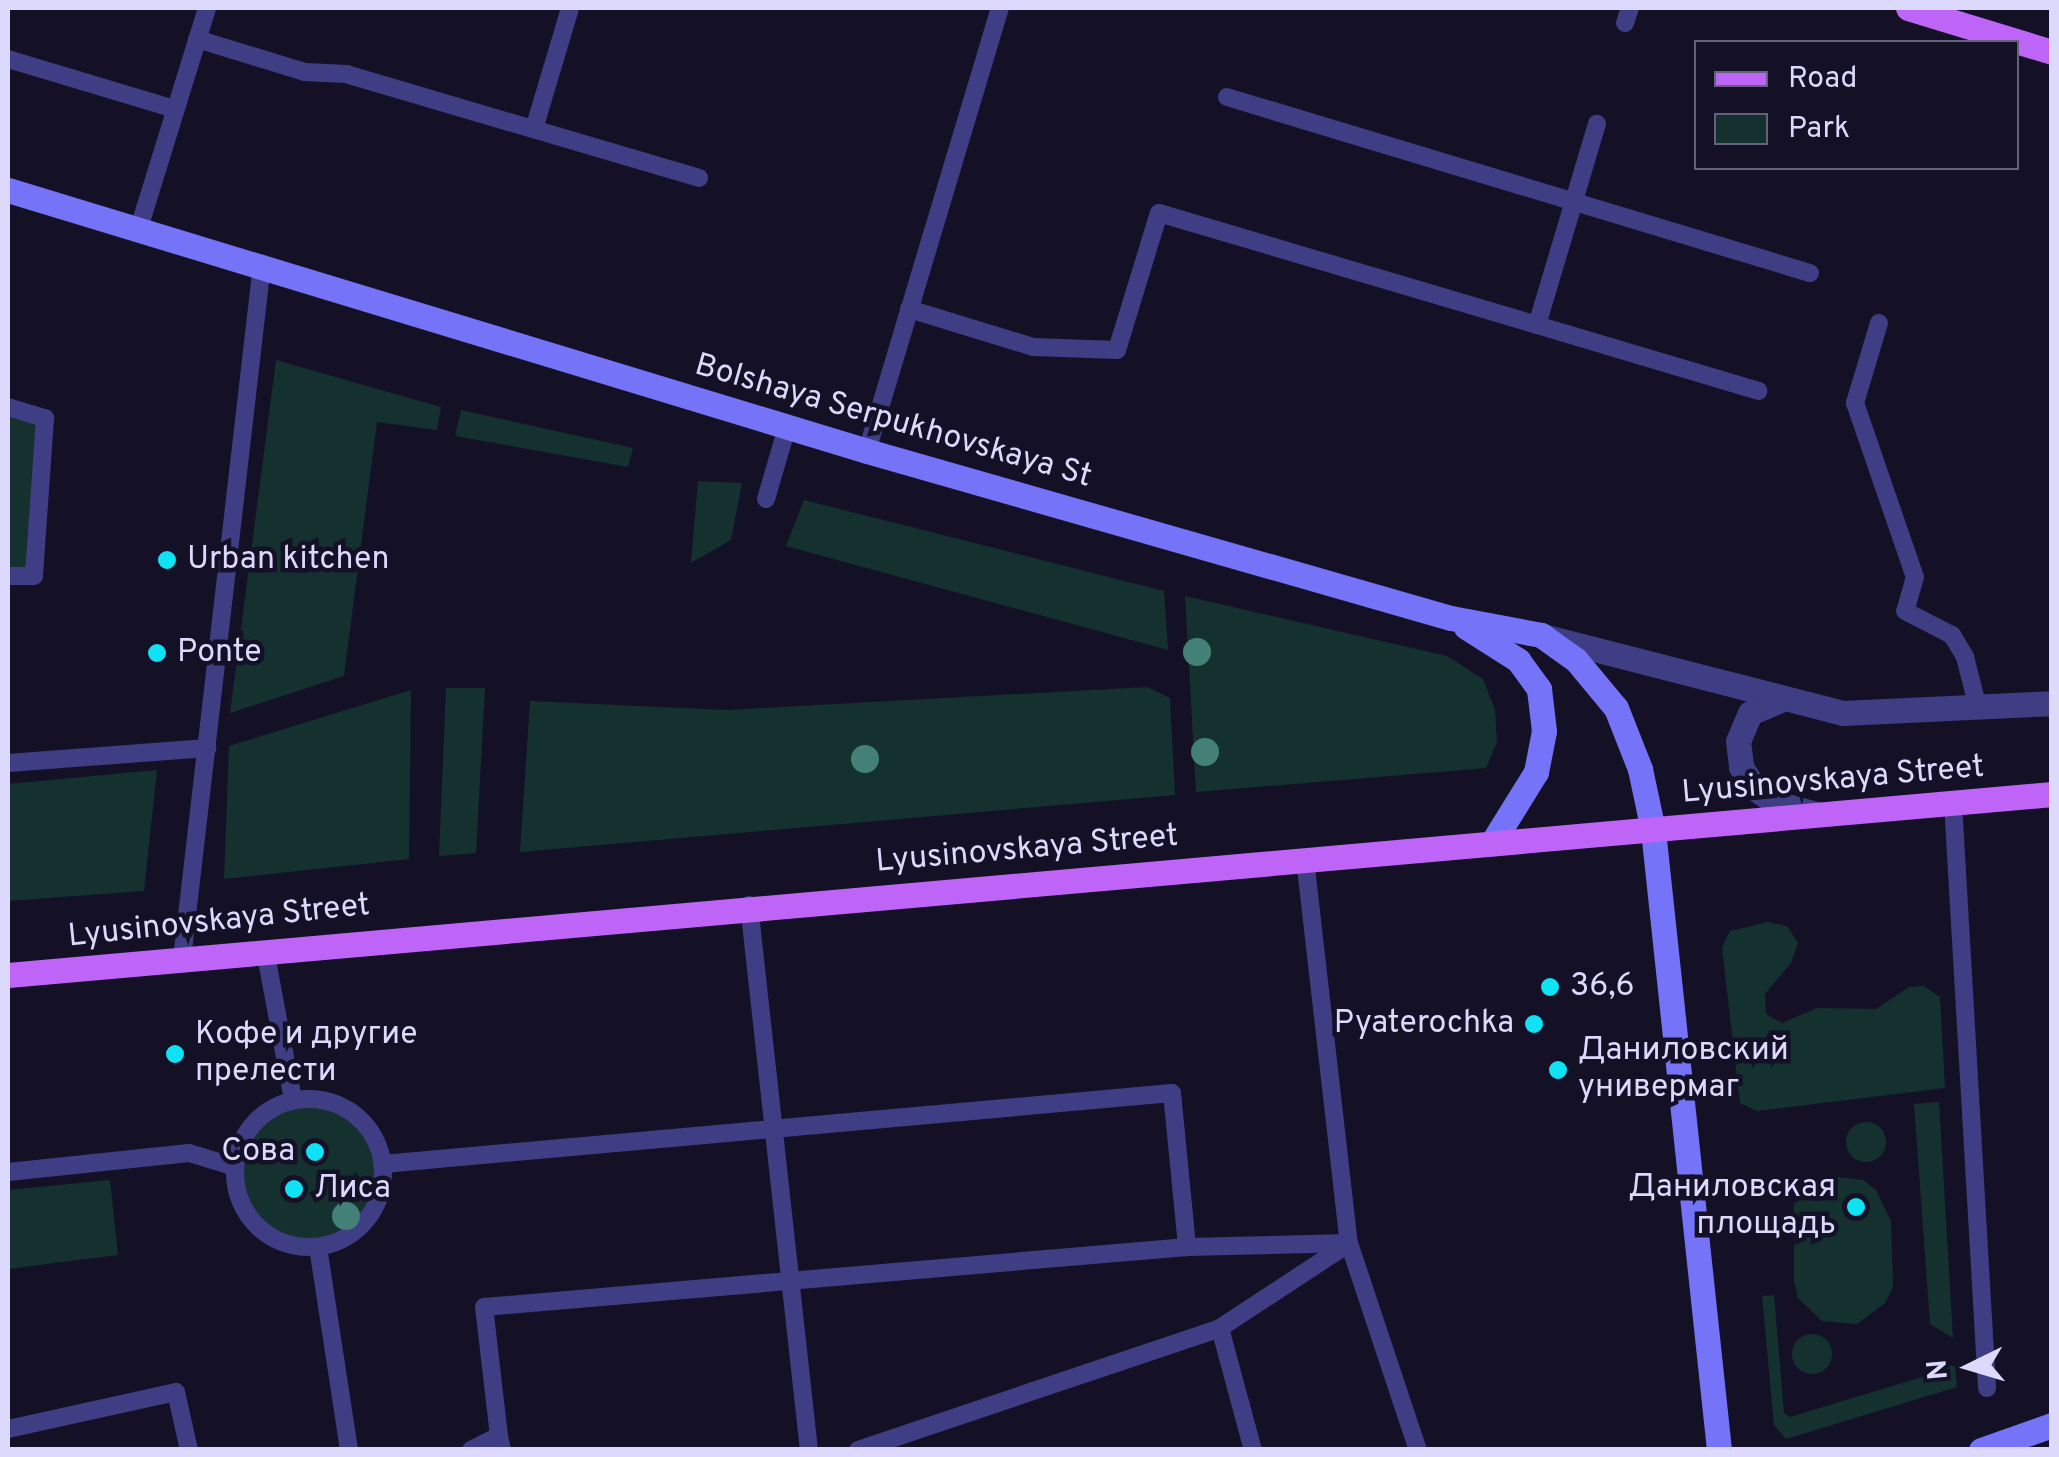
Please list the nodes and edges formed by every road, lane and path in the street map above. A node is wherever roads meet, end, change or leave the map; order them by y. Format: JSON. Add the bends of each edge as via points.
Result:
{"nodes":[{"id":1,"x":206,"y":8,"type":"edge"},
{"id":2,"x":570,"y":8,"type":"edge"},
{"id":3,"x":1000,"y":8,"type":"edge"},
{"id":4,"x":1908,"y":8,"type":"edge"},
{"id":5,"x":197,"y":39,"type":"junction"},
{"id":6,"x":2013,"y":40,"type":"edge"},
{"id":7,"x":2019,"y":42,"type":"edge"},
{"id":8,"x":2052,"y":52,"type":"edge"},
{"id":9,"x":8,"y":60,"type":"edge"},
{"id":10,"x":1227,"y":97,"type":"dead end"},
{"id":11,"x":176,"y":109,"type":"junction"},
{"id":12,"x":1597,"y":124,"type":"dead end"},
{"id":13,"x":534,"y":129,"type":"junction"},
{"id":14,"x":699,"y":178,"type":"dead end"},
{"id":15,"x":8,"y":190,"type":"edge"},
{"id":16,"x":1574,"y":201,"type":"junction"},
{"id":17,"x":139,"y":228,"type":"junction"},
{"id":18,"x":262,"y":264,"type":"junction"},
{"id":19,"x":1810,"y":274,"type":"dead end"},
{"id":20,"x":909,"y":309,"type":"junction"},
{"id":21,"x":1879,"y":323,"type":"dead end"},
{"id":22,"x":1536,"y":325,"type":"junction"},
{"id":23,"x":1758,"y":390,"type":"dead end"},
{"id":24,"x":8,"y":407,"type":"edge"},
{"id":25,"x":787,"y":426,"type":"junction"},
{"id":26,"x":867,"y":451,"type":"junction"},
{"id":27,"x":766,"y":498,"type":"dead end"},
{"id":28,"x":8,"y":576,"type":"edge"},
{"id":29,"x":1451,"y":618,"type":"junction"},
{"id":30,"x":1541,"y":635,"type":"junction"},
{"id":31,"x":1778,"y":701,"type":"junction"},
{"id":32,"x":2052,"y":703,"type":"edge"},
{"id":33,"x":1978,"y":708,"type":"junction"},
{"id":34,"x":206,"y":748,"type":"junction"},
{"id":35,"x":8,"y":763,"type":"edge"},
{"id":36,"x":2052,"y":794,"type":"edge"},
{"id":37,"x":1953,"y":803,"type":"junction"},
{"id":38,"x":1816,"y":814,"type":"junction"},
{"id":39,"x":1653,"y":830,"type":"junction"},
{"id":40,"x":1492,"y":843,"type":"junction"},
{"id":41,"x":1305,"y":859,"type":"junction"},
{"id":42,"x":749,"y":905,"type":"junction"},
{"id":43,"x":265,"y":950,"type":"junction"},
{"id":44,"x":182,"y":959,"type":"junction"},
{"id":45,"x":8,"y":975,"type":"edge"},
{"id":46,"x":293,"y":1100,"type":"junction"},
{"id":47,"x":771,"y":1126,"type":"junction"},
{"id":48,"x":383,"y":1164,"type":"junction"},
{"id":49,"x":235,"y":1167,"type":"junction"},
{"id":50,"x":8,"y":1172,"type":"edge"},
{"id":51,"x":1349,"y":1243,"type":"junction"},
{"id":52,"x":318,"y":1247,"type":"junction"},
{"id":53,"x":1187,"y":1247,"type":"junction"},
{"id":54,"x":790,"y":1282,"type":"junction"},
{"id":55,"x":1220,"y":1328,"type":"junction"},
{"id":56,"x":1988,"y":1388,"type":"dead end"},
{"id":57,"x":2052,"y":1425,"type":"edge"},
{"id":58,"x":8,"y":1428,"type":"edge"},
{"id":59,"x":501,"y":1443,"type":"edge"},
{"id":60,"x":189,"y":1450,"type":"edge"},
{"id":61,"x":349,"y":1450,"type":"edge"},
{"id":62,"x":471,"y":1450,"type":"edge"},
{"id":63,"x":809,"y":1450,"type":"edge"},
{"id":64,"x":858,"y":1450,"type":"edge"},
{"id":65,"x":1253,"y":1450,"type":"edge"},
{"id":66,"x":1418,"y":1450,"type":"edge"},
{"id":67,"x":1720,"y":1450,"type":"edge"},
{"id":68,"x":1981,"y":1450,"type":"edge"}],
"edges":[{"from":1,"to":5,"type":"lane"},
{"from":2,"to":13,"type":"lane"},
{"from":3,"to":20,"type":"lane"},
{"from":4,"to":6,"type":"main road"},
{"from":5,"to":11,"type":"lane"},
{"from":5,"to":13,"type":"lane"},
{"from":7,"to":8,"type":"main road"},
{"from":9,"to":11,"type":"lane"},
{"from":10,"to":16,"type":"lane"},
{"from":11,"to":17,"type":"lane"},
{"from":12,"to":16,"type":"lane"},
{"from":13,"to":14,"type":"lane"},
{"from":15,"to":17,"type":"street","name":"Bolshaya Serpukhovskaya St"},
{"from":16,"to":19,"type":"lane"},
{"from":16,"to":22,"type":"lane"},
{"from":17,"to":18,"type":"street","name":"Bolshaya Serpukhovskaya St"},
{"from":18,"to":25,"type":"street","name":"Bolshaya Serpukhovskaya St"},
{"from":18,"to":34,"type":"lane"},
{"from":20,"to":22,"type":"lane","via":[[1033,347],[1117,350],[1160,212]]},
{"from":20,"to":26,"type":"lane"},
{"from":21,"to":33,"type":"lane","via":[[1855,403],[1915,577],[1905,610],[1952,635]]},
{"from":22,"to":23,"type":"lane"},
{"from":24,"to":28,"type":"lane","via":[[44,418],[34,576]]},
{"from":25,"to":26,"type":"street","name":"Bolshaya Serpukhovskaya St"},
{"from":25,"to":27,"type":"lane"},
{"from":26,"to":29,"type":"street","name":"Bolshaya Serpukhovskaya St"},
{"from":29,"to":30,"type":"street","name":"Bolshaya Serpukhovskaya St"},
{"from":29,"to":40,"type":"street","via":[[1518,660],[1538,690],[1544,731],[1536,772]]},
{"from":30,"to":31,"type":"street"},
{"from":30,"to":39,"type":"street","name":"Bolshaya Serpukhovskaya St","via":[[1576,660],[1616,708],[1640,769]]},
{"from":31,"to":33,"type":"street","via":[[1843,714]]},
{"from":31,"to":38,"type":"street","via":[[1750,713],[1738,741],[1741,767],[1754,788],[1776,803]]},
{"from":32,"to":33,"type":"street"},
{"from":34,"to":35,"type":"lane"},
{"from":34,"to":44,"type":"lane"},
{"from":36,"to":37,"type":"main road","name":"Lyusinovskaya Street"},
{"from":37,"to":38,"type":"main road","name":"Lyusinovskaya Street"},
{"from":37,"to":56,"type":"lane"},
{"from":38,"to":39,"type":"main road","name":"Lyusinovskaya Street"},
{"from":39,"to":40,"type":"main road","name":"Lyusinovskaya Street"},
{"from":39,"to":67,"type":"street","name":"Bolshaya Serpukhovskaya St"},
{"from":40,"to":41,"type":"main road","name":"Lyusinovskaya Street"},
{"from":41,"to":42,"type":"main road","name":"Lyusinovskaya Street"},
{"from":41,"to":51,"type":"lane"},
{"from":42,"to":43,"type":"main road","name":"Lyusinovskaya Street"},
{"from":42,"to":47,"type":"lane"},
{"from":43,"to":44,"type":"main road","name":"Lyusinovskaya Street"},
{"from":43,"to":46,"type":"lane"},
{"from":44,"to":45,"type":"main road","name":"Lyusinovskaya Street"},
{"from":46,"to":48,"type":"lane","via":[[318,1099],[351,1113],[376,1140]]},
{"from":46,"to":49,"type":"lane","via":[[253,1124]]},
{"from":47,"to":48,"type":"lane"},
{"from":47,"to":53,"type":"lane","via":[[1172,1093]]},
{"from":47,"to":54,"type":"lane"},
{"from":48,"to":52,"type":"lane","via":[[382,1188],[360,1228]]},
{"from":49,"to":50,"type":"lane","via":[[189,1153]]},
{"from":49,"to":52,"type":"lane","via":[[244,1210],[258,1227],[286,1243]]},
{"from":51,"to":53,"type":"lane"},
{"from":51,"to":55,"type":"lane"},
{"from":51,"to":66,"type":"lane"},
{"from":52,"to":61,"type":"lane"},
{"from":53,"to":54,"type":"lane"},
{"from":54,"to":59,"type":"lane","via":[[484,1307]]},
{"from":54,"to":63,"type":"lane"},
{"from":55,"to":64,"type":"lane"},
{"from":55,"to":65,"type":"lane"},
{"from":57,"to":68,"type":"street"},
{"from":58,"to":60,"type":"lane","via":[[176,1392]]},
{"from":59,"to":62,"type":"lane"}]}
